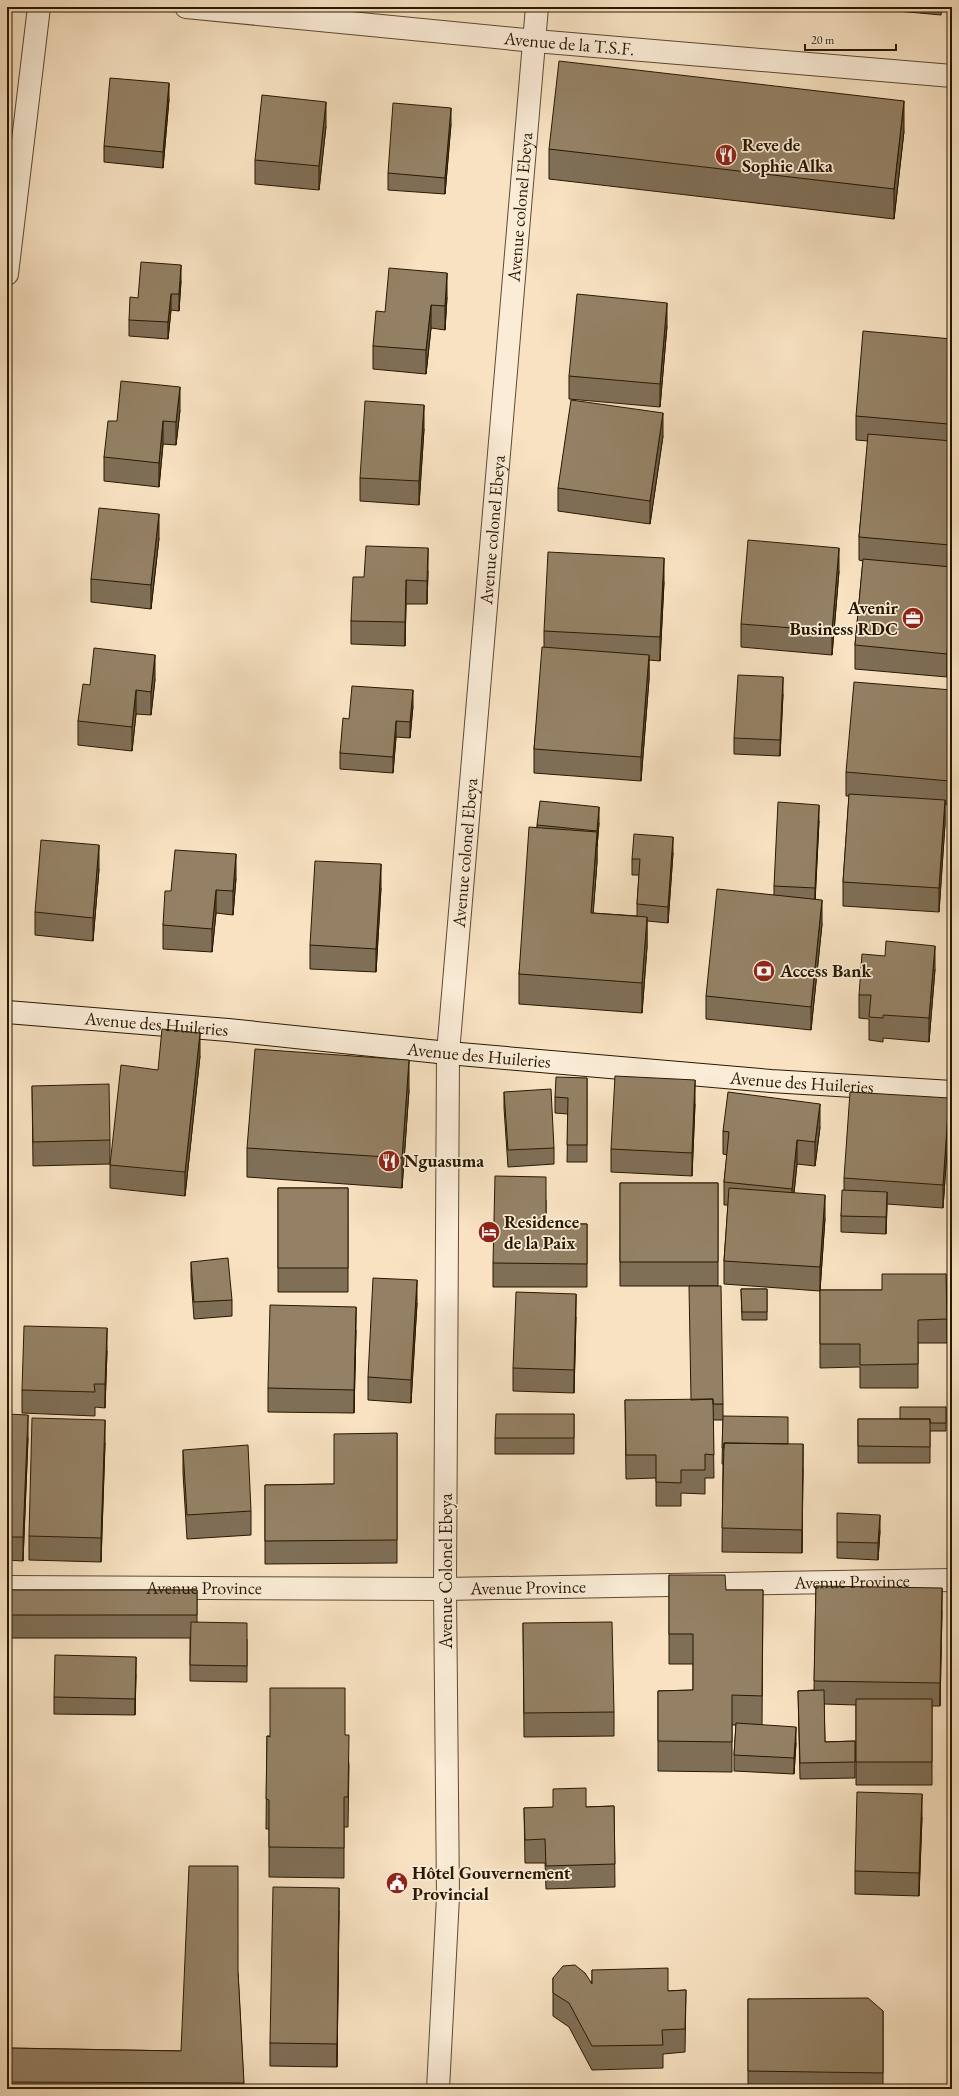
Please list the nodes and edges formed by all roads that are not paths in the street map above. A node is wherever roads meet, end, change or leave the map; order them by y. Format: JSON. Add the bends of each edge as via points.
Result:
{"nodes":[{"id":1,"x":39,"y":7,"type":"edge"},
{"id":2,"x":186,"y":7,"type":"edge"},
{"id":3,"x":537,"y":7,"type":"edge"},
{"id":4,"x":535,"y":41,"type":"junction"},
{"id":5,"x":952,"y":76,"type":"edge"},
{"id":6,"x":7,"y":274,"type":"edge"},
{"id":7,"x":7,"y":1012,"type":"edge"},
{"id":8,"x":448,"y":1053,"type":"junction"},
{"id":9,"x":952,"y":1092,"type":"edge"},
{"id":10,"x":952,"y":1580,"type":"edge"},
{"id":11,"x":7,"y":1587,"type":"edge"},
{"id":12,"x":445,"y":1589,"type":"junction"},
{"id":13,"x":438,"y":2089,"type":"edge"}],
"edges":[{"from":1,"to":6,"type":"street"},
{"from":2,"to":4,"type":"street","name":"Avenue de la T.S.F."},
{"from":3,"to":4,"type":"street","name":"Avenue colonel Ebeya"},
{"from":4,"to":5,"type":"street","name":"Avenue de la T.S.F."},
{"from":4,"to":8,"type":"street","name":"Avenue colonel Ebeya"},
{"from":7,"to":8,"type":"street","name":"Avenue des Huileries","via":[[228,1030]]},
{"from":8,"to":9,"type":"street","name":"Avenue des Huileries","via":[[764,1080]]},
{"from":8,"to":12,"type":"street","name":"Avenue Colonel Ebeya"},
{"from":10,"to":12,"type":"street","name":"Avenue Province"},
{"from":11,"to":12,"type":"street","name":"Avenue Province"},
{"from":12,"to":13,"type":"street","name":"Avenue Colonel Ebeya","via":[[448,1897]]}]}
